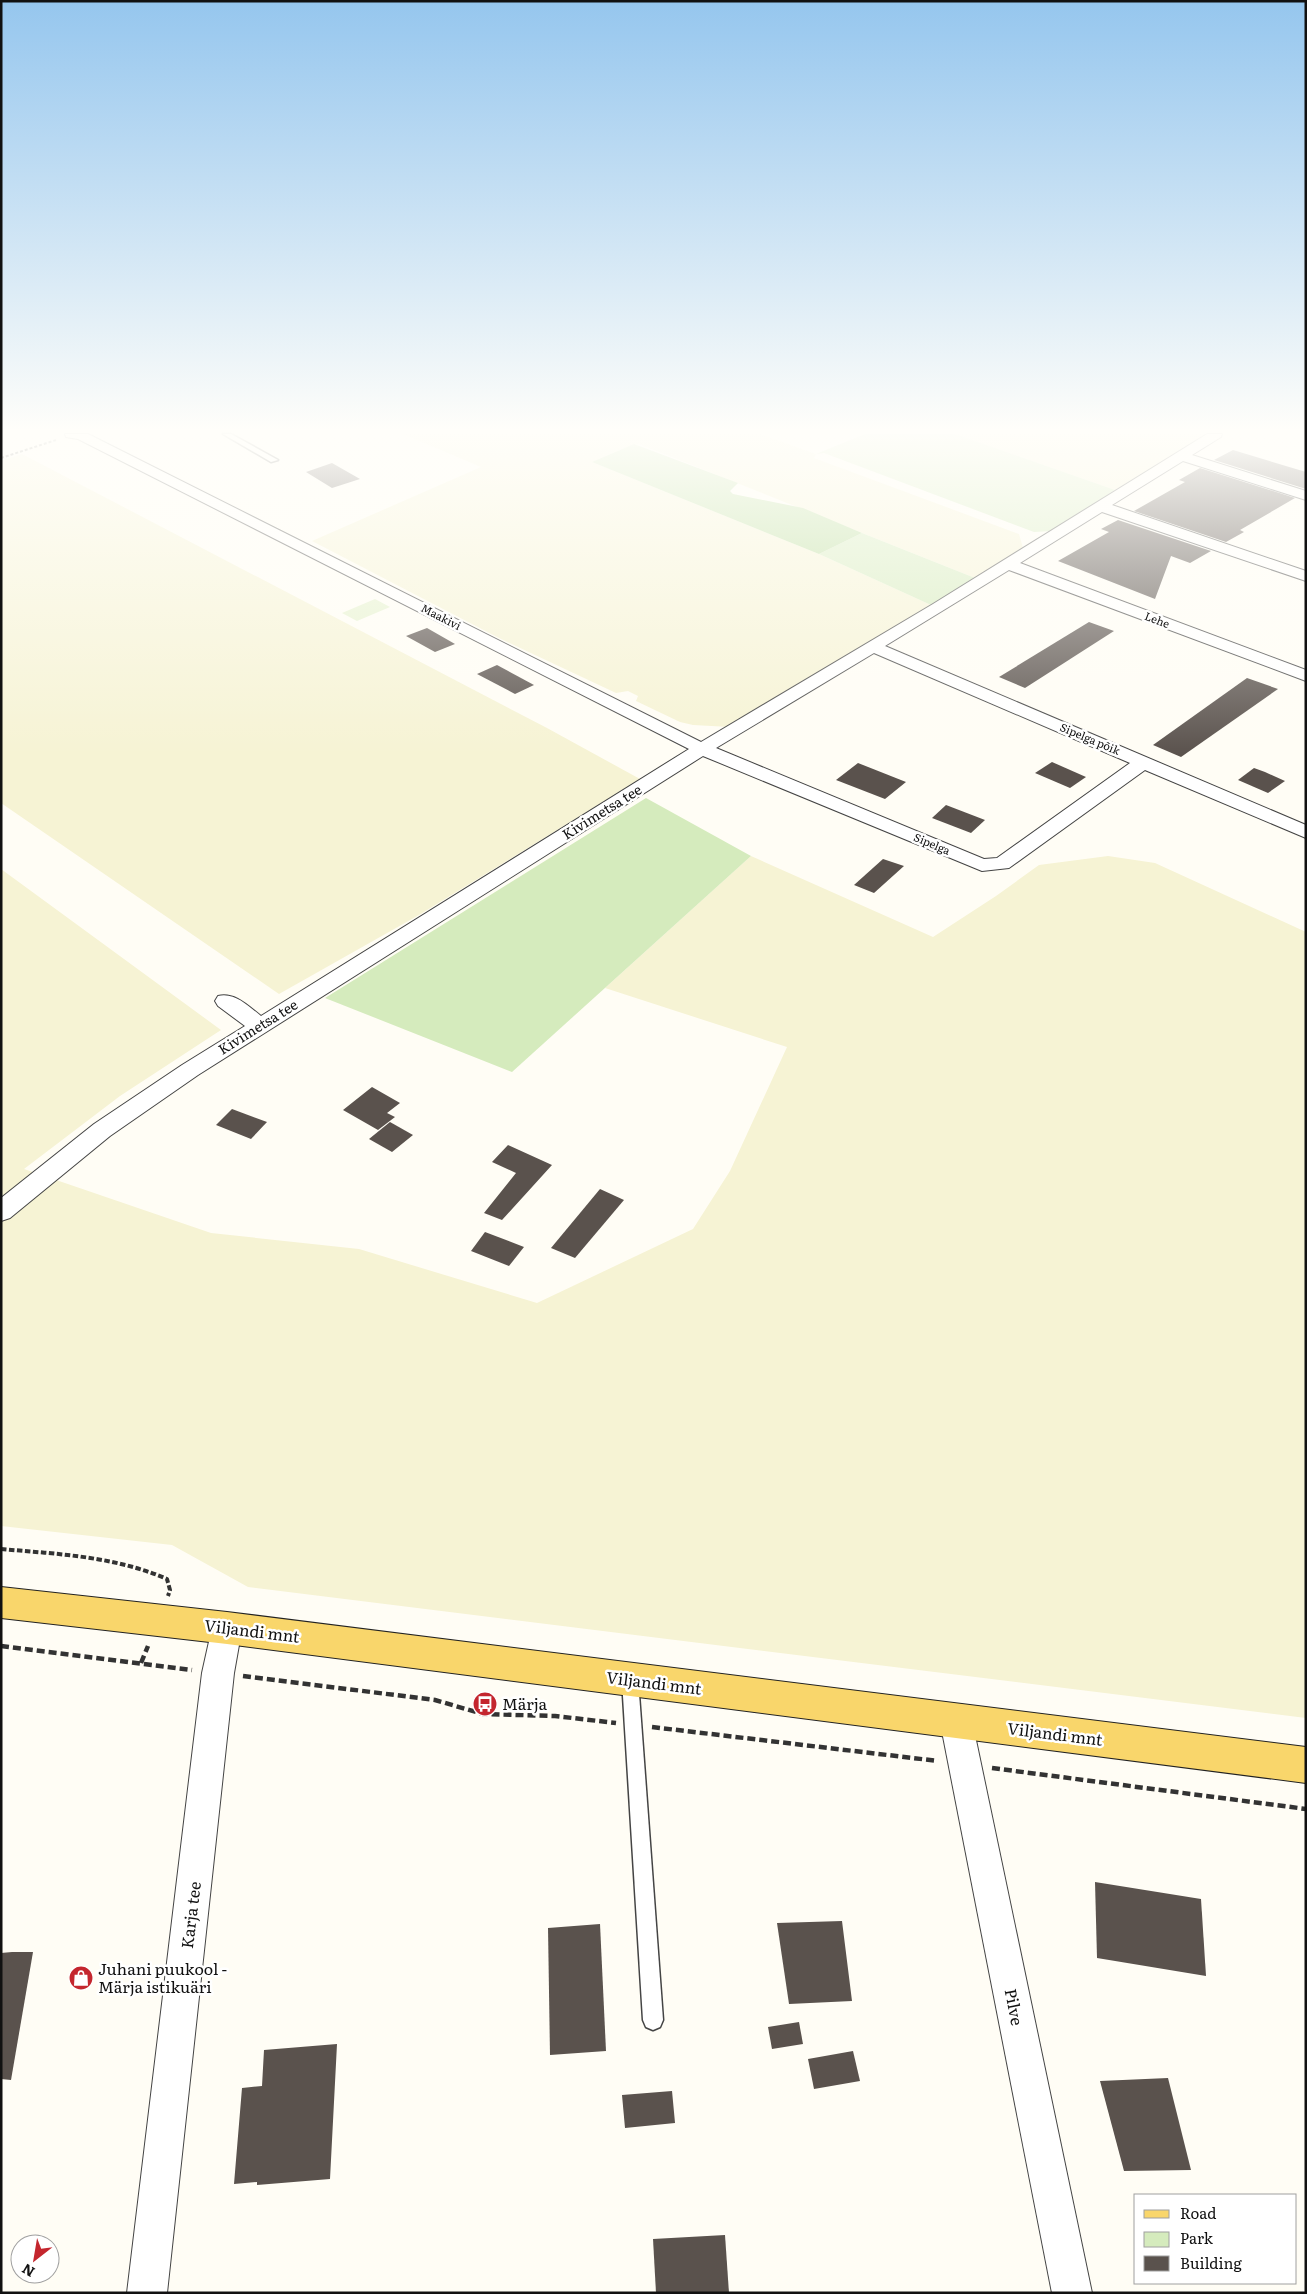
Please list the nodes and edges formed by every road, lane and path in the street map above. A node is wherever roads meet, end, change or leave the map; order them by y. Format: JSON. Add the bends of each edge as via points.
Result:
{"nodes":[{"id":1,"x":294,"y":541,"type":"edge"},
{"id":2,"x":1044,"y":541,"type":"edge"},
{"id":3,"x":1203,"y":541,"type":"edge"},
{"id":4,"x":1008,"y":564,"type":"junction"},
{"id":5,"x":1306,"y":576,"type":"edge"},
{"id":6,"x":873,"y":647,"type":"junction"},
{"id":7,"x":1306,"y":676,"type":"edge"},
{"id":8,"x":702,"y":750,"type":"junction"},
{"id":9,"x":1144,"y":762,"type":"junction"},
{"id":10,"x":1306,"y":832,"type":"edge"},
{"id":11,"x":226,"y":1001,"type":"dead end"},
{"id":12,"x":260,"y":1026,"type":"junction"},
{"id":13,"x":1,"y":1212,"type":"edge"},
{"id":14,"x":1,"y":1548,"type":"edge"},
{"id":15,"x":1,"y":1602,"type":"edge"},
{"id":16,"x":158,"y":1620,"type":"junction"},
{"id":17,"x":227,"y":1628,"type":"junction"},
{"id":18,"x":141,"y":1663,"type":"dead end"},
{"id":19,"x":630,"y":1680,"type":"junction"},
{"id":20,"x":956,"y":1721,"type":"junction"},
{"id":21,"x":1306,"y":1765,"type":"edge"},
{"id":22,"x":653,"y":2020,"type":"dead end"},
{"id":23,"x":146,"y":2293,"type":"edge"},
{"id":24,"x":1072,"y":2293,"type":"edge"}],
"edges":[{"from":1,"to":8,"type":"street","name":"Maakivi"},
{"from":2,"to":4,"type":"street","name":"Kivimetsa tee"},
{"from":3,"to":5,"type":"street"},
{"from":4,"to":6,"type":"street","name":"Kivimetsa tee"},
{"from":4,"to":7,"type":"street","name":"Lehe"},
{"from":6,"to":8,"type":"street","name":"Kivimetsa tee"},
{"from":6,"to":9,"type":"street","name":"Sipelga põik"},
{"from":8,"to":9,"type":"street","name":"Sipelga","via":[[982,865],[1002,864]]},
{"from":8,"to":12,"type":"street","name":"Kivimetsa tee"},
{"from":9,"to":10,"type":"street","name":"Sipelga põik"},
{"from":11,"to":12,"type":"street"},
{"from":12,"to":13,"type":"street","name":"Kivimetsa tee","via":[[102,1130]]},
{"from":14,"to":16,"type":"path","via":[[79,1557],[154,1572],[167,1579],[170,1590]]},
{"from":15,"to":16,"type":"main road","name":"Viljandi mnt"},
{"from":16,"to":17,"type":"main road","name":"Viljandi mnt"},
{"from":16,"to":18,"type":"path"},
{"from":17,"to":19,"type":"main road","name":"Viljandi mnt"},
{"from":17,"to":23,"type":"street","name":"Karja tee","via":[[218,1673]]},
{"from":19,"to":20,"type":"main road","name":"Viljandi mnt"},
{"from":19,"to":22,"type":"lane"},
{"from":20,"to":21,"type":"main road","name":"Viljandi mnt"},
{"from":20,"to":24,"type":"street","name":"Pilve"}]}
